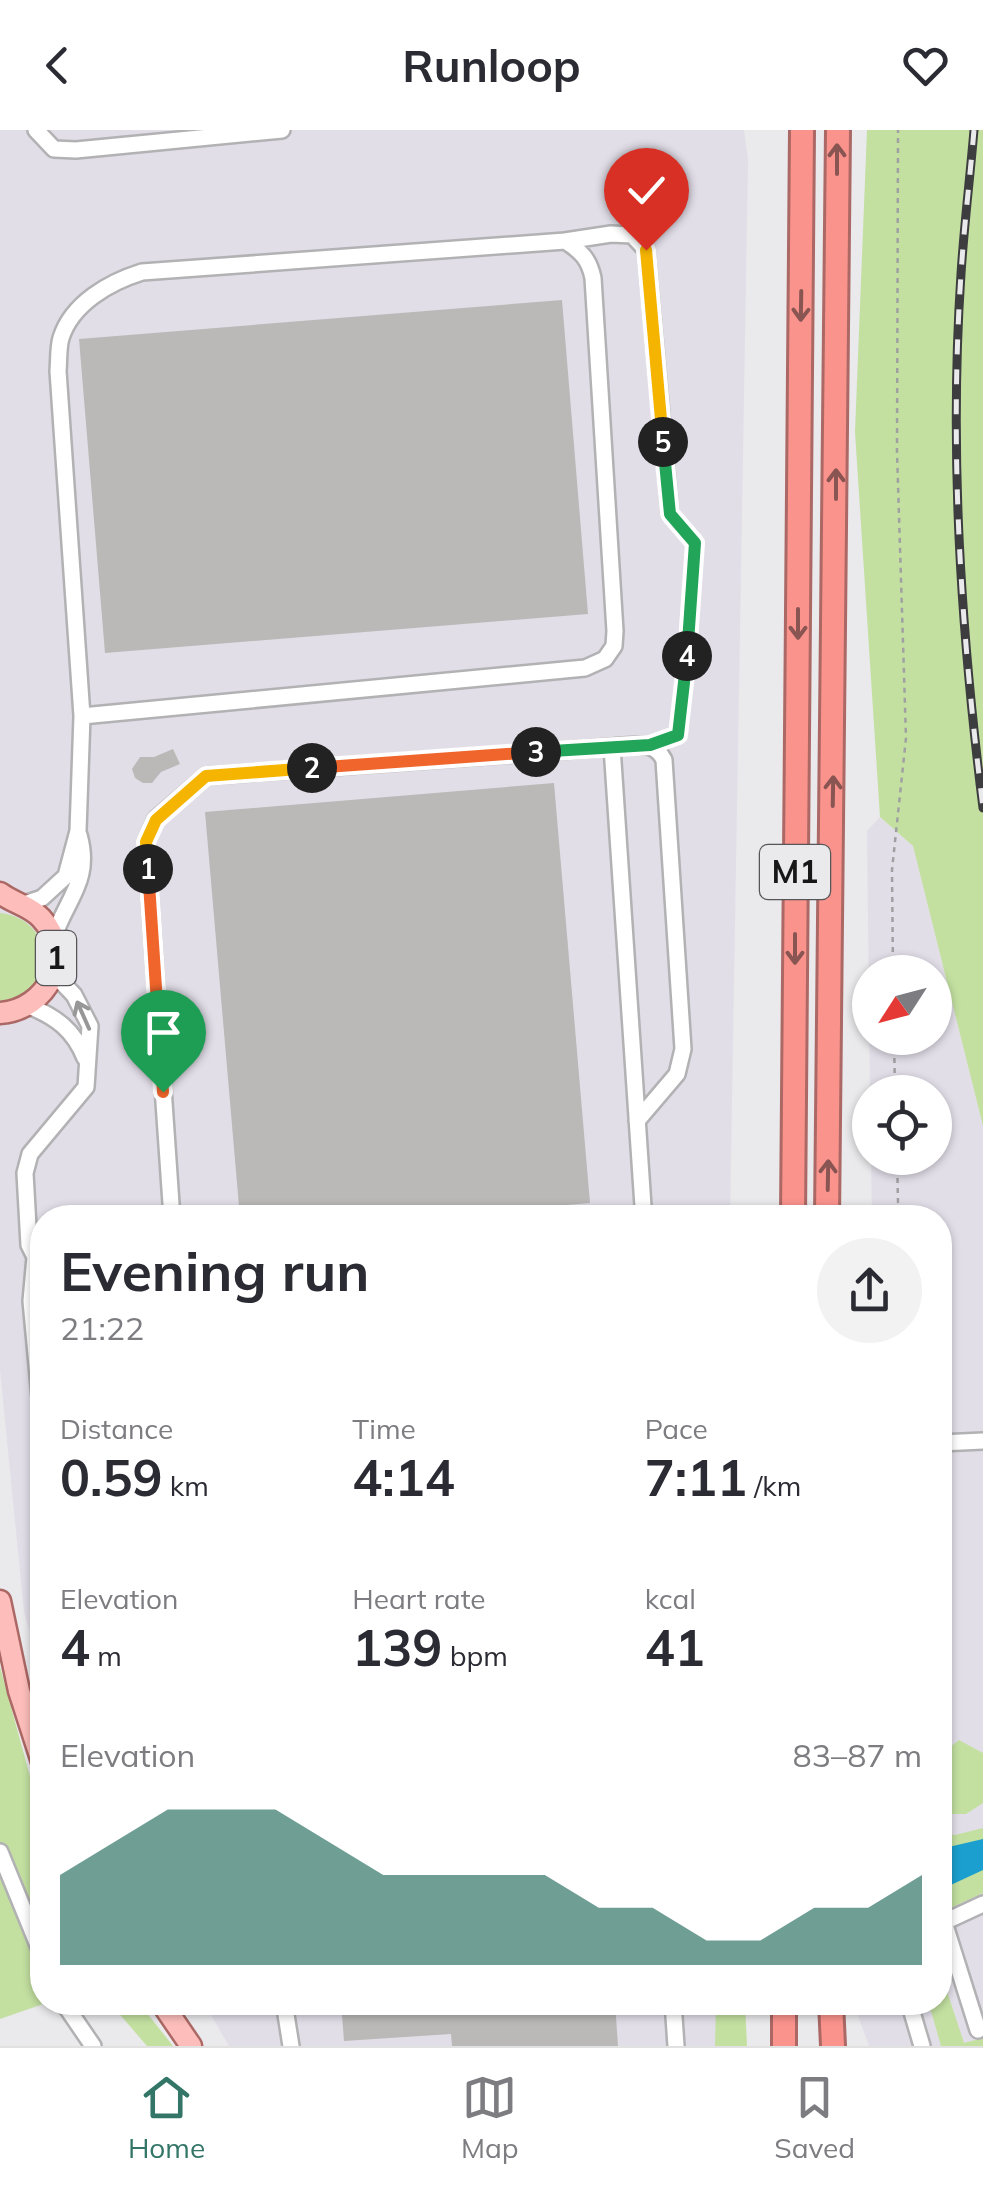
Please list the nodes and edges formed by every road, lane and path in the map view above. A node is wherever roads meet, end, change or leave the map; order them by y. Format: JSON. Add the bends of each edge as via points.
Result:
{"nodes":[{"id":1,"x":36,"y":130,"type":"edge"},
{"id":2,"x":282,"y":130,"type":"edge"},
{"id":3,"x":802,"y":130,"type":"edge"},
{"id":4,"x":838,"y":130,"type":"edge"},
{"id":5,"x":898,"y":130,"type":"edge"},
{"id":6,"x":255,"y":131,"type":"edge"},
{"id":7,"x":565,"y":241,"type":"junction"},
{"id":8,"x":670,"y":514,"type":"joint"},
{"id":9,"x":82,"y":716,"type":"junction"},
{"id":10,"x":650,"y":745,"type":"junction"},
{"id":11,"x":612,"y":747,"type":"junction"},
{"id":12,"x":78,"y":831,"type":"junction"},
{"id":13,"x":8,"y":900,"type":"edge"},
{"id":14,"x":54,"y":938,"type":"junction"},
{"id":15,"x":893,"y":955,"type":"edge"},
{"id":16,"x":54,"y":974,"type":"junction"},
{"id":17,"x":13,"y":1010,"type":"edge"},
{"id":18,"x":0,"y":1036,"type":"edge"},
{"id":19,"x":88,"y":1064,"type":"junction"},
{"id":20,"x":637,"y":1121,"type":"junction"},
{"id":21,"x":897,"y":1175,"type":"edge"},
{"id":22,"x":171,"y":1205,"type":"edge"},
{"id":23,"x":643,"y":1205,"type":"edge"},
{"id":24,"x":792,"y":1205,"type":"edge"},
{"id":25,"x":827,"y":1205,"type":"edge"},
{"id":26,"x":900,"y":1205,"type":"edge"},
{"id":27,"x":30,"y":1246,"type":"edge"},
{"id":28,"x":983,"y":1440,"type":"edge"},
{"id":29,"x":952,"y":1443,"type":"edge"},
{"id":30,"x":0,"y":1601,"type":"edge"},
{"id":31,"x":30,"y":1725,"type":"edge"},
{"id":32,"x":0,"y":1852,"type":"edge"},
{"id":33,"x":983,"y":1904,"type":"edge"},
{"id":34,"x":952,"y":1918,"type":"edge"},
{"id":35,"x":30,"y":1926,"type":"edge"},
{"id":36,"x":952,"y":1953,"type":"edge"},
{"id":37,"x":72,"y":2015,"type":"edge"},
{"id":38,"x":170,"y":2015,"type":"edge"},
{"id":39,"x":286,"y":2015,"type":"edge"},
{"id":40,"x":674,"y":2015,"type":"edge"},
{"id":41,"x":784,"y":2015,"type":"edge"},
{"id":42,"x":818,"y":2015,"type":"edge"},
{"id":43,"x":831,"y":2015,"type":"edge"},
{"id":44,"x":914,"y":2015,"type":"edge"},
{"id":45,"x":978,"y":2030,"type":"dead end"},
{"id":46,"x":93,"y":2046,"type":"edge"},
{"id":47,"x":190,"y":2046,"type":"edge"},
{"id":48,"x":292,"y":2046,"type":"edge"},
{"id":49,"x":676,"y":2046,"type":"edge"},
{"id":50,"x":784,"y":2046,"type":"edge"},
{"id":51,"x":818,"y":2046,"type":"edge"},
{"id":52,"x":833,"y":2046,"type":"edge"},
{"id":53,"x":922,"y":2046,"type":"edge"}],
"edges":[{"from":1,"to":6,"type":"street","via":[[54,148],[76,150]]},
{"from":2,"to":6,"type":"street"},
{"from":3,"to":24,"type":"highway","number":"M1","one_way":true},
{"from":25,"to":4,"type":"highway","number":"M1","one_way":true},
{"from":5,"to":15,"type":"path","via":[[906,738],[892,870]]},
{"from":7,"to":8,"type":"street","via":[[632,235],[646,250]]},
{"from":7,"to":9,"type":"street","via":[[142,272],[99,290],[62,336],[58,371]]},
{"from":7,"to":9,"type":"street","via":[[590,264],[593,278],[615,630],[606,658],[585,668]]},
{"from":8,"to":10,"type":"path","via":[[695,543],[684,697],[678,735]]},
{"from":9,"to":12,"type":"street"},
{"from":10,"to":11,"type":"street"},
{"from":10,"to":20,"type":"street","via":[[664,760],[683,1049],[677,1074]]},
{"from":11,"to":20,"type":"street"},
{"from":11,"to":22,"type":"street","via":[[206,776],[156,820],[146,842]]},
{"from":12,"to":13,"type":"street","via":[[66,876],[42,898]]},
{"from":12,"to":14,"type":"street","via":[[85,859],[81,878]]},
{"from":13,"to":14,"type":"main road","number":"1","via":[[41,918]]},
{"from":14,"to":16,"type":"main road","number":"1"},
{"from":16,"to":17,"type":"main road","number":"1","via":[[44,992]]},
{"from":19,"to":16,"type":"street","one_way":true,"via":[[90,1026]]},
{"from":17,"to":18,"type":"main road","number":"1"},
{"from":17,"to":19,"type":"street","via":[[49,1014],[73,1033]]},
{"from":19,"to":27,"type":"street","via":[[86,1087],[30,1154]]},
{"from":20,"to":23,"type":"street"},
{"from":21,"to":26,"type":"path"},
{"from":28,"to":29,"type":"street"},
{"from":30,"to":31,"type":"main road"},
{"from":32,"to":35,"type":"street"},
{"from":33,"to":34,"type":"street"},
{"from":36,"to":45,"type":"street"},
{"from":37,"to":46,"type":"street"},
{"from":38,"to":47,"type":"main road"},
{"from":39,"to":48,"type":"street"},
{"from":40,"to":49,"type":"street"},
{"from":41,"to":50,"type":"highway"},
{"from":42,"to":51,"type":"highway"},
{"from":43,"to":52,"type":"highway"},
{"from":44,"to":53,"type":"street"}]}
